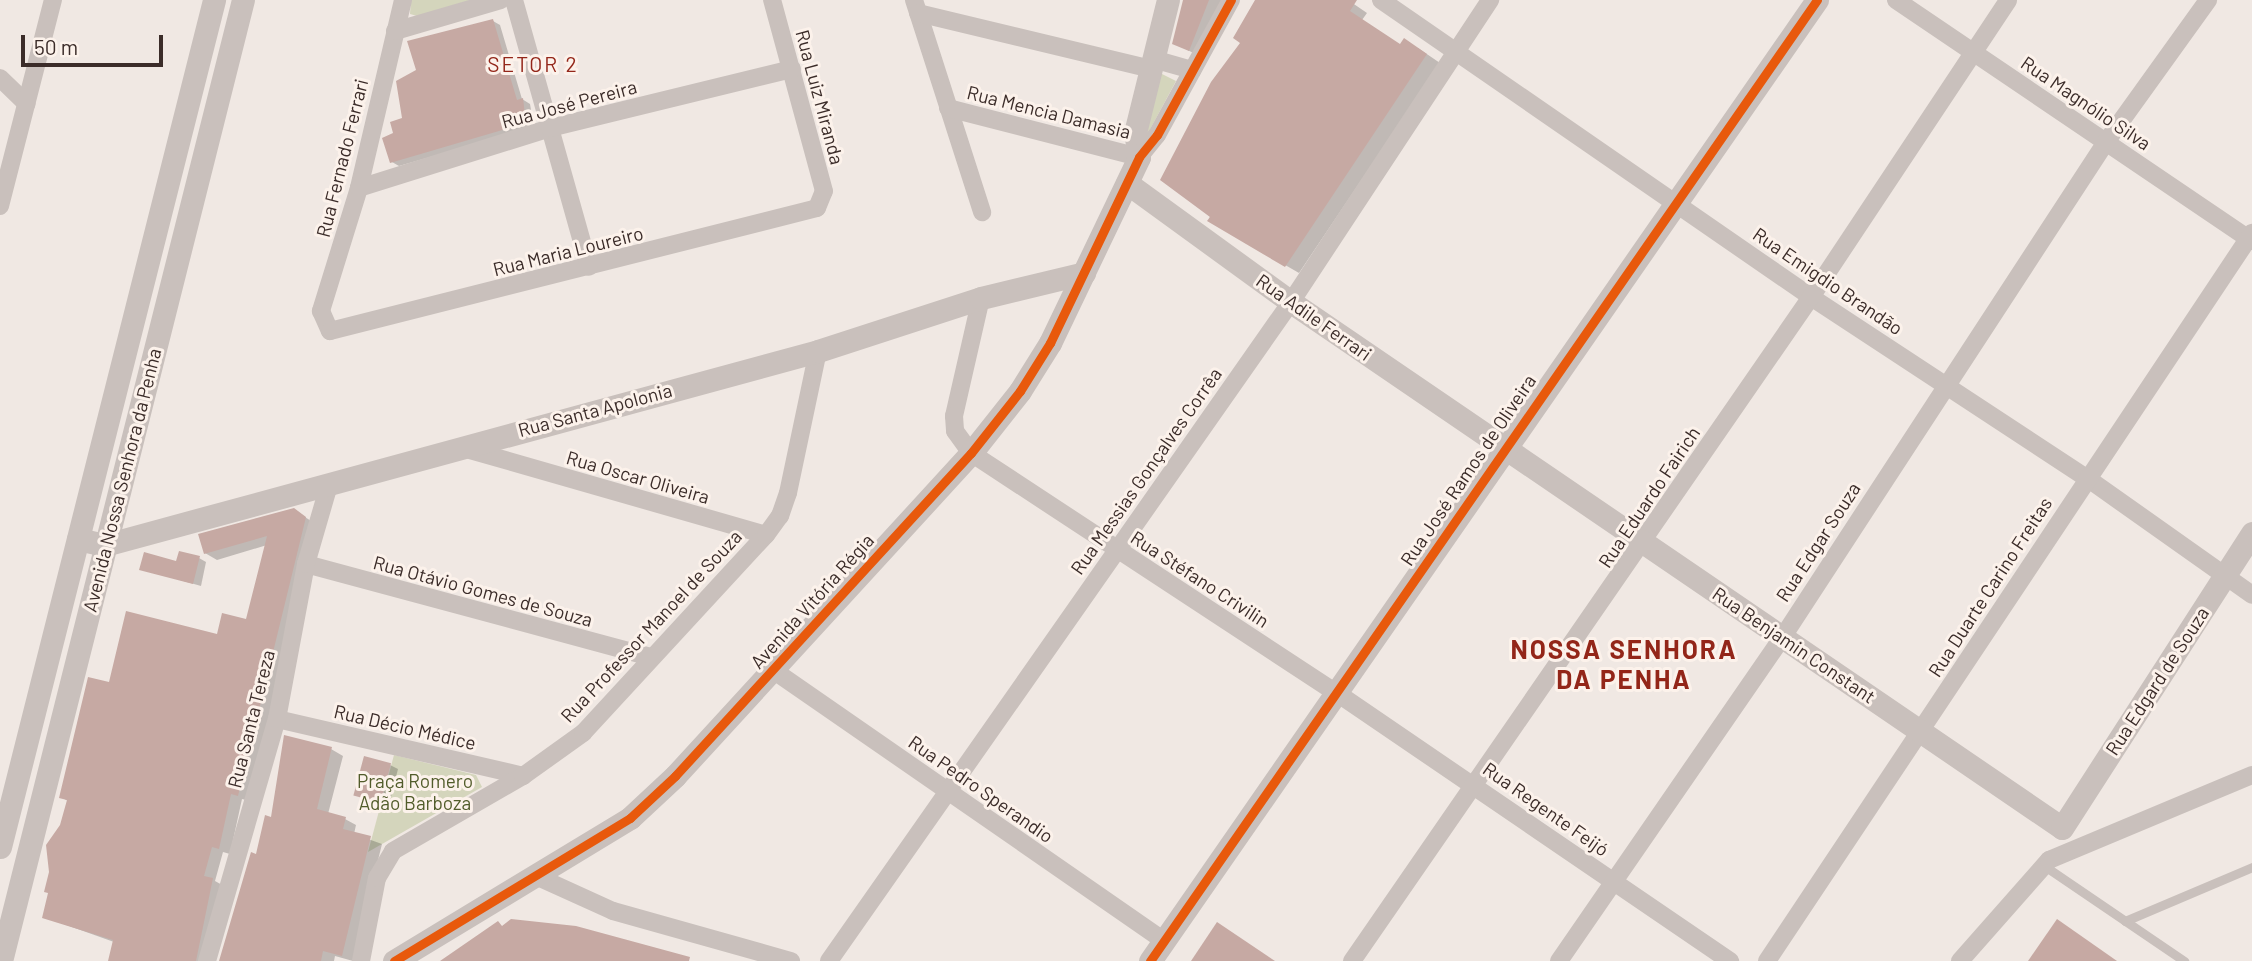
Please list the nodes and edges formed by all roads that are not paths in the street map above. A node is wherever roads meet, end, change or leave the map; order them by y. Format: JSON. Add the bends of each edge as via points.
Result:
{"nodes":[{"id":1,"x":53,"y":0,"type":"edge"},
{"id":2,"x":214,"y":0,"type":"edge"},
{"id":3,"x":243,"y":0,"type":"edge"},
{"id":4,"x":403,"y":0,"type":"edge"},
{"id":5,"x":501,"y":0,"type":"edge"},
{"id":6,"x":514,"y":0,"type":"edge"},
{"id":7,"x":772,"y":0,"type":"edge"},
{"id":8,"x":1168,"y":0,"type":"edge"},
{"id":9,"x":1231,"y":0,"type":"edge"},
{"id":10,"x":1381,"y":0,"type":"edge"},
{"id":11,"x":1490,"y":0,"type":"edge"},
{"id":12,"x":1817,"y":0,"type":"edge"},
{"id":13,"x":1896,"y":0,"type":"edge"},
{"id":14,"x":2008,"y":0,"type":"edge"},
{"id":15,"x":2208,"y":0,"type":"edge"},
{"id":16,"x":916,"y":7,"type":"edge"},
{"id":17,"x":395,"y":31,"type":"junction"},
{"id":18,"x":1455,"y":50,"type":"junction"},
{"id":19,"x":1974,"y":51,"type":"junction"},
{"id":20,"x":1152,"y":64,"type":"junction"},
{"id":21,"x":792,"y":69,"type":"junction"},
{"id":22,"x":1192,"y":70,"type":"junction"},
{"id":23,"x":0,"y":78,"type":"edge"},
{"id":24,"x":27,"y":104,"type":"junction"},
{"id":25,"x":948,"y":108,"type":"junction"},
{"id":26,"x":550,"y":128,"type":"junction"},
{"id":27,"x":2106,"y":142,"type":"junction"},
{"id":28,"x":1139,"y":157,"type":"junction"},
{"id":29,"x":1127,"y":183,"type":"junction"},
{"id":30,"x":359,"y":188,"type":"junction"},
{"id":31,"x":1674,"y":200,"type":"junction"},
{"id":32,"x":822,"y":204,"type":"joint"},
{"id":33,"x":0,"y":206,"type":"edge"},
{"id":34,"x":982,"y":212,"type":"dead end"},
{"id":35,"x":2251,"y":237,"type":"edge"},
{"id":36,"x":152,"y":244,"type":"junction"},
{"id":37,"x":179,"y":251,"type":"junction"},
{"id":38,"x":589,"y":267,"type":"junction"},
{"id":39,"x":1084,"y":273,"type":"junction"},
{"id":40,"x":1811,"y":297,"type":"junction"},
{"id":41,"x":981,"y":298,"type":"junction"},
{"id":42,"x":1292,"y":302,"type":"junction"},
{"id":43,"x":324,"y":326,"type":"joint"},
{"id":44,"x":818,"y":351,"type":"junction"},
{"id":45,"x":1944,"y":386,"type":"junction"},
{"id":46,"x":116,"y":388,"type":"junction"},
{"id":47,"x":143,"y":395,"type":"junction"},
{"id":48,"x":458,"y":446,"type":"junction"},
{"id":49,"x":1505,"y":447,"type":"junction"},
{"id":50,"x":971,"y":453,"type":"junction"},
{"id":51,"x":2087,"y":478,"type":"junction"},
{"id":52,"x":329,"y":485,"type":"junction"},
{"id":53,"x":2252,"y":533,"type":"edge"},
{"id":54,"x":766,"y":536,"type":"junction"},
{"id":55,"x":78,"y":540,"type":"junction"},
{"id":56,"x":1642,"y":543,"type":"junction"},
{"id":57,"x":106,"y":545,"type":"junction"},
{"id":58,"x":1116,"y":549,"type":"junction"},
{"id":59,"x":306,"y":564,"type":"junction"},
{"id":60,"x":2225,"y":576,"type":"junction"},
{"id":61,"x":2252,"y":595,"type":"edge"},
{"id":62,"x":1782,"y":638,"type":"junction"},
{"id":63,"x":650,"y":657,"type":"junction"},
{"id":64,"x":774,"y":670,"type":"junction"},
{"id":65,"x":1337,"y":693,"type":"junction"},
{"id":66,"x":277,"y":719,"type":"junction"},
{"id":67,"x":1921,"y":730,"type":"junction"},
{"id":68,"x":2252,"y":775,"type":"edge"},
{"id":69,"x":523,"y":776,"type":"junction"},
{"id":70,"x":1477,"y":787,"type":"junction"},
{"id":71,"x":948,"y":793,"type":"junction"},
{"id":72,"x":2062,"y":828,"type":"junction"},
{"id":73,"x":32,"y":838,"type":"junction"},
{"id":74,"x":2,"y":839,"type":"edge"},
{"id":75,"x":2050,"y":860,"type":"junction"},
{"id":76,"x":2252,"y":867,"type":"edge"},
{"id":77,"x":538,"y":877,"type":"junction"},
{"id":78,"x":1616,"y":883,"type":"junction"},
{"id":79,"x":2125,"y":921,"type":"junction"},
{"id":80,"x":3,"y":936,"type":"edge"},
{"id":81,"x":1165,"y":941,"type":"junction"},
{"id":82,"x":1,"y":961,"type":"edge"},
{"id":83,"x":207,"y":961,"type":"edge"},
{"id":84,"x":361,"y":961,"type":"edge"},
{"id":85,"x":394,"y":961,"type":"edge"},
{"id":86,"x":791,"y":961,"type":"edge"},
{"id":87,"x":829,"y":961,"type":"edge"},
{"id":88,"x":1150,"y":961,"type":"edge"},
{"id":89,"x":1352,"y":961,"type":"edge"},
{"id":90,"x":1559,"y":961,"type":"edge"},
{"id":91,"x":1730,"y":961,"type":"edge"},
{"id":92,"x":1767,"y":961,"type":"edge"},
{"id":93,"x":1960,"y":961,"type":"edge"},
{"id":94,"x":2184,"y":961,"type":"edge"}],
"edges":[{"from":1,"to":24,"type":"street"},
{"from":2,"to":36,"type":"street","name":"Avenida Nossa Senhora da Penha"},
{"from":3,"to":37,"type":"street","name":"Avenida Nossa Senhora da Penha"},
{"from":4,"to":17,"type":"street","name":"Rua Fernado Ferrari"},
{"from":5,"to":17,"type":"street"},
{"from":6,"to":26,"type":"street"},
{"from":7,"to":21,"type":"street","name":"Rua Luiz Miranda"},
{"from":8,"to":20,"type":"street","name":"Avenida Vitória Régia"},
{"from":9,"to":22,"type":"street"},
{"from":10,"to":18,"type":"street","name":"Rua Emigdio Brandão"},
{"from":11,"to":18,"type":"street","name":"Rua Messias Gonçalves Corrêa"},
{"from":12,"to":31,"type":"street","name":"Rua José Ramos de Oliveira"},
{"from":13,"to":19,"type":"street","name":"Rua Magnólio Silva"},
{"from":14,"to":19,"type":"street","name":"Rua Eduardo Fairich"},
{"from":15,"to":27,"type":"street","name":"Rua Edgar Souza"},
{"from":16,"to":20,"type":"street"},
{"from":16,"to":25,"type":"street","name":"Rua Mencia Damasia"},
{"from":17,"to":30,"type":"street","name":"Rua Fernado Ferrari"},
{"from":18,"to":31,"type":"street","name":"Rua Emigdio Brandão"},
{"from":18,"to":42,"type":"street","name":"Rua Messias Gonçalves Corrêa"},
{"from":19,"to":27,"type":"street","name":"Rua Magnólio Silva"},
{"from":19,"to":40,"type":"street","name":"Rua Eduardo Fairich"},
{"from":20,"to":22,"type":"street"},
{"from":20,"to":28,"type":"street","name":"Avenida Vitória Régia","via":[[1135,133]]},
{"from":21,"to":26,"type":"street","name":"Rua José Pereira"},
{"from":21,"to":32,"type":"street","name":"Rua Luiz Miranda","via":[[824,191]]},
{"from":22,"to":28,"type":"street","via":[[1153,141]]},
{"from":23,"to":24,"type":"street"},
{"from":24,"to":33,"type":"street"},
{"from":25,"to":28,"type":"street","name":"Rua Mencia Damasia"},
{"from":25,"to":34,"type":"street","name":"Rua Mencia Damasia"},
{"from":26,"to":30,"type":"street","name":"Rua José Pereira"},
{"from":26,"to":38,"type":"street"},
{"from":27,"to":35,"type":"street","name":"Rua Magnólio Silva"},
{"from":27,"to":45,"type":"street","name":"Rua Edgar Souza"},
{"from":28,"to":29,"type":"street","name":"Avenida Vitória Régia"},
{"from":29,"to":39,"type":"street","name":"Avenida Vitória Régia"},
{"from":29,"to":42,"type":"street","name":"Rua Adile Ferrari"},
{"from":30,"to":43,"type":"street","name":"Rua Fernado Ferrari","via":[[321,311]]},
{"from":31,"to":40,"type":"street","name":"Rua Emigdio Brandão"},
{"from":31,"to":49,"type":"street","name":"Rua José Ramos de Oliveira"},
{"from":32,"to":38,"type":"street","name":"Rua Maria Loureiro","via":[[810,212]]},
{"from":35,"to":51,"type":"street","name":"Rua Duarte Carino Freitas"},
{"from":36,"to":37,"type":"street"},
{"from":36,"to":46,"type":"street","name":"Avenida Nossa Senhora da Penha"},
{"from":37,"to":47,"type":"street","name":"Avenida Nossa Senhora da Penha"},
{"from":38,"to":43,"type":"street","name":"Rua Maria Loureiro","via":[[337,333]]},
{"from":39,"to":41,"type":"street","name":"Rua Santa Apolonia"},
{"from":39,"to":50,"type":"street","name":"Avenida Vitória Régia","via":[[1020,391]]},
{"from":40,"to":45,"type":"street","name":"Rua Emigdio Brandão"},
{"from":40,"to":56,"type":"street","name":"Rua Eduardo Fairich"},
{"from":41,"to":44,"type":"street","name":"Rua Santa Apolonia"},
{"from":41,"to":50,"type":"street","via":[[954,416],[955,431]]},
{"from":42,"to":49,"type":"street","name":"Rua Adile Ferrari"},
{"from":42,"to":58,"type":"street","name":"Rua Messias Gonçalves Corrêa"},
{"from":44,"to":48,"type":"street","name":"Rua Santa Apolonia"},
{"from":44,"to":54,"type":"street","name":"Rua Professor Manoel de Souza","via":[[788,492],[780,516]]},
{"from":45,"to":51,"type":"street","name":"Rua Emigdio Brandão"},
{"from":45,"to":62,"type":"street","name":"Rua Edgar Souza"},
{"from":46,"to":47,"type":"street"},
{"from":46,"to":55,"type":"street","name":"Avenida Nossa Senhora da Penha"},
{"from":47,"to":57,"type":"street","name":"Avenida Nossa Senhora da Penha"},
{"from":48,"to":52,"type":"street","name":"Rua Santa Apolonia"},
{"from":48,"to":54,"type":"street","name":"Rua Oscar Oliveira"},
{"from":49,"to":56,"type":"street","name":"Rua Benjamin Constant"},
{"from":49,"to":65,"type":"street","name":"Rua José Ramos de Oliveira"},
{"from":50,"to":58,"type":"street","name":"Rua Stéfano Crivilin"},
{"from":50,"to":64,"type":"street","name":"Avenida Vitória Régia"},
{"from":51,"to":60,"type":"street","name":"Rua Emigdio Brandão"},
{"from":51,"to":67,"type":"street","name":"Rua Duarte Carino Freitas"},
{"from":52,"to":57,"type":"street","name":"Rua Santa Apolonia"},
{"from":52,"to":59,"type":"street","name":"Rua Santa Tereza"},
{"from":53,"to":60,"type":"street","name":"Rua Edgard de Souza"},
{"from":54,"to":63,"type":"street","name":"Rua Professor Manoel de Souza"},
{"from":55,"to":57,"type":"street"},
{"from":55,"to":74,"type":"street","name":"Avenida Nossa Senhora da Penha"},
{"from":56,"to":62,"type":"street","name":"Rua Benjamin Constant"},
{"from":56,"to":70,"type":"street","name":"Rua Eduardo Fairich"},
{"from":57,"to":73,"type":"street","name":"Avenida Nossa Senhora da Penha"},
{"from":58,"to":65,"type":"street","name":"Rua Stéfano Crivilin"},
{"from":58,"to":71,"type":"street","name":"Rua Messias Gonçalves Corrêa"},
{"from":59,"to":63,"type":"street","name":"Rua Otávio Gomes de Souza"},
{"from":59,"to":66,"type":"street","name":"Rua Santa Tereza"},
{"from":60,"to":61,"type":"street","name":"Rua Emigdio Brandão"},
{"from":60,"to":72,"type":"street","name":"Rua Edgard de Souza"},
{"from":62,"to":67,"type":"street","name":"Rua Benjamin Constant"},
{"from":62,"to":78,"type":"street","name":"Rua Edgar Souza"},
{"from":63,"to":69,"type":"street","name":"Rua Professor Manoel de Souza","via":[[583,733]]},
{"from":64,"to":71,"type":"street","name":"Rua Pedro Sperandio"},
{"from":64,"to":77,"type":"street","name":"Avenida Vitória Régia","via":[[676,776],[630,818]]},
{"from":65,"to":70,"type":"street","name":"Rua Regente Feijó"},
{"from":65,"to":81,"type":"street","name":"Rua José Ramos de Oliveira"},
{"from":66,"to":69,"type":"street","name":"Rua Décio Médice"},
{"from":66,"to":83,"type":"street","name":"Rua Santa Tereza"},
{"from":67,"to":72,"type":"street","name":"Rua Benjamin Constant"},
{"from":67,"to":92,"type":"street","name":"Rua Duarte Carino Freitas"},
{"from":68,"to":75,"type":"street"},
{"from":69,"to":84,"type":"street","name":"Rua Professor Manoel de Souza","via":[[393,851],[377,878]]},
{"from":70,"to":78,"type":"street","name":"Rua Regente Feijó"},
{"from":70,"to":89,"type":"street","name":"Rua Eduardo Fairich"},
{"from":71,"to":81,"type":"street","name":"Rua Pedro Sperandio"},
{"from":71,"to":87,"type":"street","name":"Rua Messias Gonçalves Corrêa"},
{"from":72,"to":75,"type":"street"},
{"from":73,"to":74,"type":"street"},
{"from":73,"to":80,"type":"street","name":"Avenida Nossa Senhora da Penha"},
{"from":75,"to":79,"type":"lane"},
{"from":75,"to":93,"type":"street"},
{"from":76,"to":79,"type":"lane"},
{"from":77,"to":85,"type":"street","name":"Avenida Vitória Régia"},
{"from":77,"to":86,"type":"street","via":[[613,911]]},
{"from":78,"to":90,"type":"street","name":"Rua Edgar Souza"},
{"from":78,"to":91,"type":"street","name":"Rua Regente Feijó"},
{"from":79,"to":94,"type":"lane"},
{"from":80,"to":82,"type":"street","name":"Avenida Nossa Senhora da Penha"},
{"from":81,"to":88,"type":"street","name":"Rua José Ramos de Oliveira"}]}
